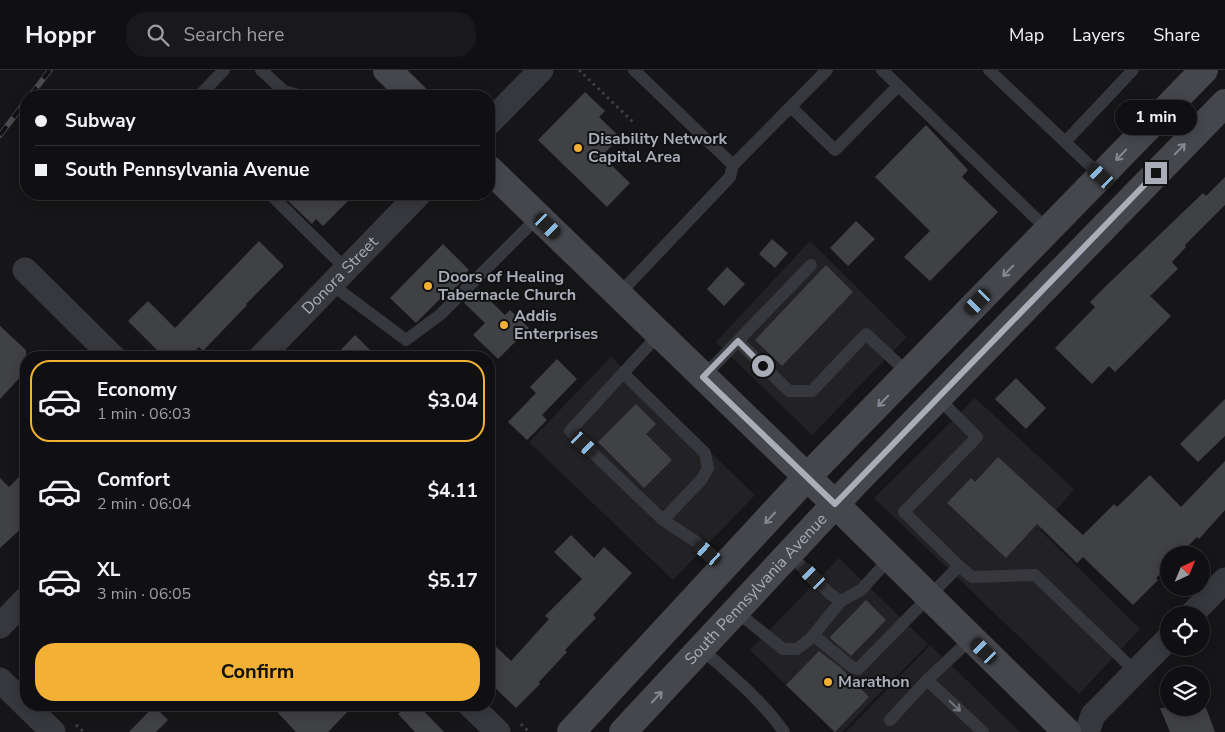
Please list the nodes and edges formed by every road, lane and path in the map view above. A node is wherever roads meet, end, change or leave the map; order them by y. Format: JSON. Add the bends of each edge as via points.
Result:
{"nodes":[{"id":1,"x":224,"y":70,"type":"edge"},
{"id":2,"x":262,"y":70,"type":"edge"},
{"id":3,"x":387,"y":70,"type":"edge"},
{"id":4,"x":541,"y":70,"type":"edge"},
{"id":5,"x":579,"y":70,"type":"edge"},
{"id":6,"x":634,"y":70,"type":"edge"},
{"id":7,"x":827,"y":70,"type":"edge"},
{"id":8,"x":882,"y":70,"type":"edge"},
{"id":9,"x":989,"y":70,"type":"edge"},
{"id":10,"x":1133,"y":70,"type":"edge"},
{"id":11,"x":1204,"y":70,"type":"edge"},
{"id":12,"x":898,"y":86,"type":"junction"},
{"id":13,"x":205,"y":90,"type":"edge"},
{"id":14,"x":282,"y":90,"type":"edge"},
{"id":15,"x":408,"y":90,"type":"edge"},
{"id":16,"x":1225,"y":103,"type":"edge"},
{"id":17,"x":791,"y":106,"type":"junction"},
{"id":18,"x":495,"y":117,"type":"edge"},
{"id":19,"x":633,"y":122,"type":"dead end"},
{"id":20,"x":1065,"y":142,"type":"junction"},
{"id":21,"x":733,"y":165,"type":"junction"},
{"id":22,"x":495,"y":174,"type":"edge"},
{"id":23,"x":1101,"y":176,"type":"junction"},
{"id":24,"x":275,"y":200,"type":"edge"},
{"id":25,"x":411,"y":200,"type":"edge"},
{"id":26,"x":538,"y":217,"type":"junction"},
{"id":27,"x":1048,"y":230,"type":"junction"},
{"id":28,"x":811,"y":265,"type":"dead end"},
{"id":29,"x":25,"y":270,"type":"dead end"},
{"id":30,"x":339,"y":276,"type":"junction"},
{"id":31,"x":618,"y":295,"type":"junction"},
{"id":32,"x":659,"y":334,"type":"junction"},
{"id":33,"x":738,"y":341,"type":"junction"},
{"id":34,"x":107,"y":351,"type":"edge"},
{"id":35,"x":267,"y":351,"type":"edge"},
{"id":36,"x":624,"y":373,"type":"junction"},
{"id":37,"x":909,"y":374,"type":"junction"},
{"id":38,"x":703,"y":377,"type":"junction"},
{"id":39,"x":937,"y":397,"type":"junction"},
{"id":40,"x":807,"y":478,"type":"junction"},
{"id":41,"x":835,"y":504,"type":"junction"},
{"id":42,"x":663,"y":520,"type":"junction"},
{"id":43,"x":788,"y":554,"type":"junction"},
{"id":44,"x":890,"y":558,"type":"junction"},
{"id":45,"x":959,"y":566,"type":"junction"},
{"id":46,"x":723,"y":567,"type":"junction"},
{"id":47,"x":1225,"y":580,"type":"edge"},
{"id":48,"x":930,"y":597,"type":"junction"},
{"id":49,"x":841,"y":601,"type":"junction"},
{"id":50,"x":20,"y":604,"type":"edge"},
{"id":51,"x":1200,"y":606,"type":"edge"},
{"id":52,"x":736,"y":611,"type":"junction"},
{"id":53,"x":0,"y":626,"type":"edge"},
{"id":54,"x":813,"y":635,"type":"junction"},
{"id":55,"x":972,"y":638,"type":"junction"},
{"id":56,"x":1160,"y":647,"type":"edge"},
{"id":57,"x":702,"y":649,"type":"junction"},
{"id":58,"x":1136,"y":672,"type":"junction"},
{"id":59,"x":0,"y":680,"type":"edge"},
{"id":60,"x":928,"y":680,"type":"junction"},
{"id":61,"x":20,"y":700,"type":"edge"},
{"id":62,"x":32,"y":711,"type":"edge"},
{"id":63,"x":476,"y":711,"type":"edge"},
{"id":64,"x":890,"y":720,"type":"dead end"},
{"id":65,"x":53,"y":732,"type":"edge"},
{"id":66,"x":498,"y":732,"type":"edge"},
{"id":67,"x":571,"y":732,"type":"edge"},
{"id":68,"x":623,"y":732,"type":"edge"},
{"id":69,"x":784,"y":732,"type":"edge"},
{"id":70,"x":983,"y":732,"type":"edge"},
{"id":71,"x":1067,"y":732,"type":"edge"},
{"id":72,"x":1086,"y":732,"type":"edge"}],
"edges":[{"from":1,"to":13,"type":"lane"},
{"from":2,"to":14,"type":"lane"},
{"from":3,"to":15,"type":"main road"},
{"from":4,"to":18,"type":"street"},
{"from":5,"to":19,"type":"path"},
{"from":6,"to":21,"type":"lane"},
{"from":7,"to":17,"type":"lane"},
{"from":8,"to":12,"type":"lane"},
{"from":9,"to":20,"type":"lane"},
{"from":10,"to":20,"type":"lane"},
{"from":11,"to":23,"type":"main road","one_way":true},
{"from":12,"to":17,"type":"lane","via":[[835,150]]},
{"from":12,"to":27,"type":"lane"},
{"from":39,"to":16,"type":"main road","name":"South Pennsylvania Avenue","one_way":true},
{"from":17,"to":21,"type":"lane"},
{"from":20,"to":23,"type":"lane"},
{"from":21,"to":31,"type":"lane","via":[[730,177]]},
{"from":22,"to":26,"type":"main road"},
{"from":23,"to":27,"type":"main road"},
{"from":24,"to":30,"type":"lane"},
{"from":25,"to":30,"type":"street","name":"Donora Street"},
{"from":26,"to":30,"type":"lane","via":[[440,314],[406,340]]},
{"from":26,"to":31,"type":"main road"},
{"from":27,"to":37,"type":"main road","one_way":true},
{"from":28,"to":33,"type":"lane"},
{"from":29,"to":34,"type":"street"},
{"from":30,"to":35,"type":"street","name":"Donora Street"},
{"from":31,"to":32,"type":"main road"},
{"from":32,"to":36,"type":"lane"},
{"from":32,"to":38,"type":"main road"},
{"from":33,"to":37,"type":"lane","via":[[789,391],[812,391],[866,334]]},
{"from":33,"to":38,"type":"lane"},
{"from":36,"to":42,"type":"lane","via":[[705,453],[708,468],[702,479]]},
{"from":36,"to":42,"type":"lane","via":[[570,432]]},
{"from":37,"to":40,"type":"main road","one_way":true},
{"from":38,"to":40,"type":"main road"},
{"from":39,"to":41,"type":"main road","name":"South Pennsylvania Avenue"},
{"from":39,"to":45,"type":"lane","via":[[977,437],[904,512]]},
{"from":40,"to":41,"type":"main road"},
{"from":40,"to":46,"type":"main road","one_way":true},
{"from":41,"to":43,"type":"main road","name":"South Pennsylvania Avenue"},
{"from":41,"to":44,"type":"main road"},
{"from":42,"to":46,"type":"lane"},
{"from":43,"to":49,"type":"lane"},
{"from":43,"to":52,"type":"main road","name":"South Pennsylvania Avenue"},
{"from":44,"to":48,"type":"main road"},
{"from":44,"to":49,"type":"lane","via":[[861,590]]},
{"from":45,"to":48,"type":"lane"},
{"from":45,"to":58,"type":"lane","via":[[972,577],[1036,575]]},
{"from":46,"to":67,"type":"main road"},
{"from":47,"to":51,"type":"street"},
{"from":48,"to":54,"type":"lane","via":[[858,669]]},
{"from":48,"to":55,"type":"main road"},
{"from":49,"to":54,"type":"lane"},
{"from":50,"to":53,"type":"street"},
{"from":52,"to":54,"type":"lane","via":[[783,649],[797,649]]},
{"from":52,"to":57,"type":"main road","name":"South Pennsylvania Avenue"},
{"from":55,"to":60,"type":"lane"},
{"from":55,"to":71,"type":"main road"},
{"from":56,"to":58,"type":"street"},
{"from":68,"to":57,"type":"main road","name":"South Pennsylvania Avenue","one_way":true},
{"from":57,"to":69,"type":"lane","via":[[746,689]]},
{"from":58,"to":72,"type":"street","via":[[1093,715]]},
{"from":59,"to":61,"type":"street"},
{"from":60,"to":64,"type":"lane"},
{"from":60,"to":70,"type":"lane","one_way":true},
{"from":62,"to":65,"type":"street"},
{"from":63,"to":66,"type":"street"}]}
